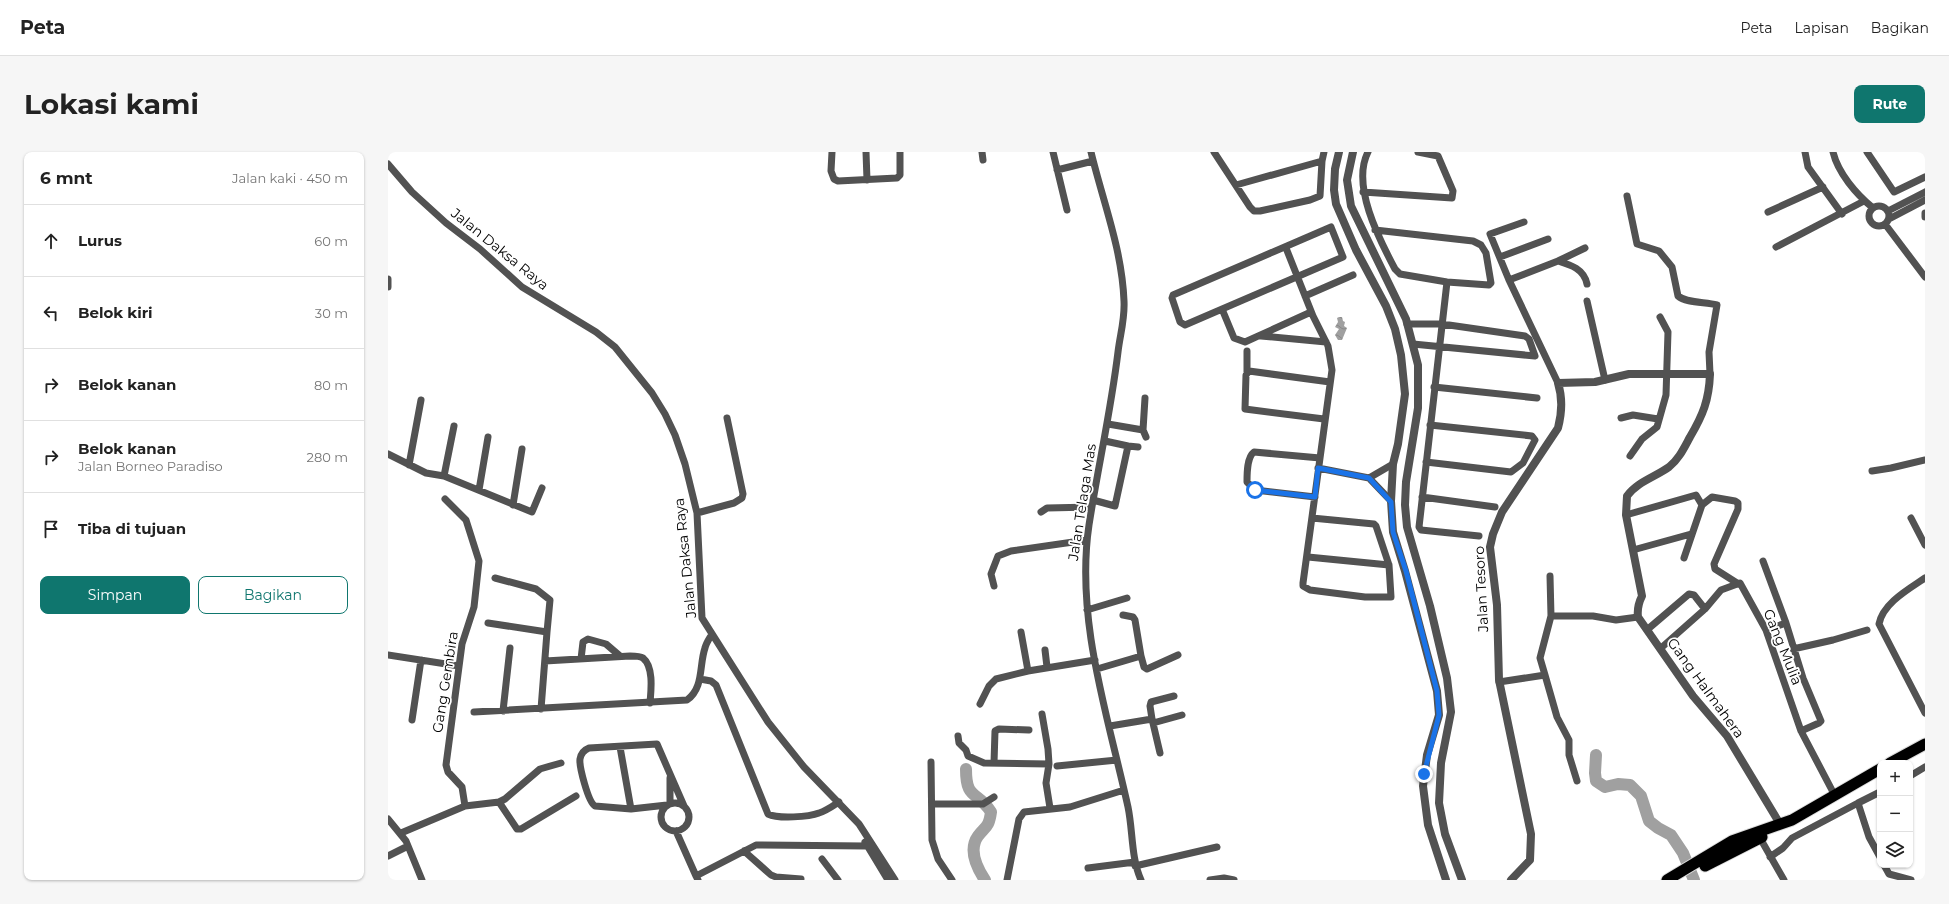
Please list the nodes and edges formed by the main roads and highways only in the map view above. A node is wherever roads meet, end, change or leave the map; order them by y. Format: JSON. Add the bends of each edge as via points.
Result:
{"nodes":[{"id":1,"x":1925,"y":744,"type":"edge"},
{"id":2,"x":1896,"y":760,"type":"edge"},
{"id":3,"x":1877,"y":771,"type":"edge"},
{"id":4,"x":1792,"y":820,"type":"junction"},
{"id":5,"x":1701,"y":864,"type":"junction"},
{"id":6,"x":1680,"y":877,"type":"edge"},
{"id":7,"x":1667,"y":880,"type":"edge"}],
"edges":[{"from":1,"to":2,"type":"highway"},
{"from":3,"to":4,"type":"highway"},
{"from":4,"to":5,"type":"highway","via":[[1783,828]]},
{"from":4,"to":5,"type":"highway","via":[[1732,841]]},
{"from":5,"to":6,"type":"highway"},
{"from":6,"to":7,"type":"highway"}]}
